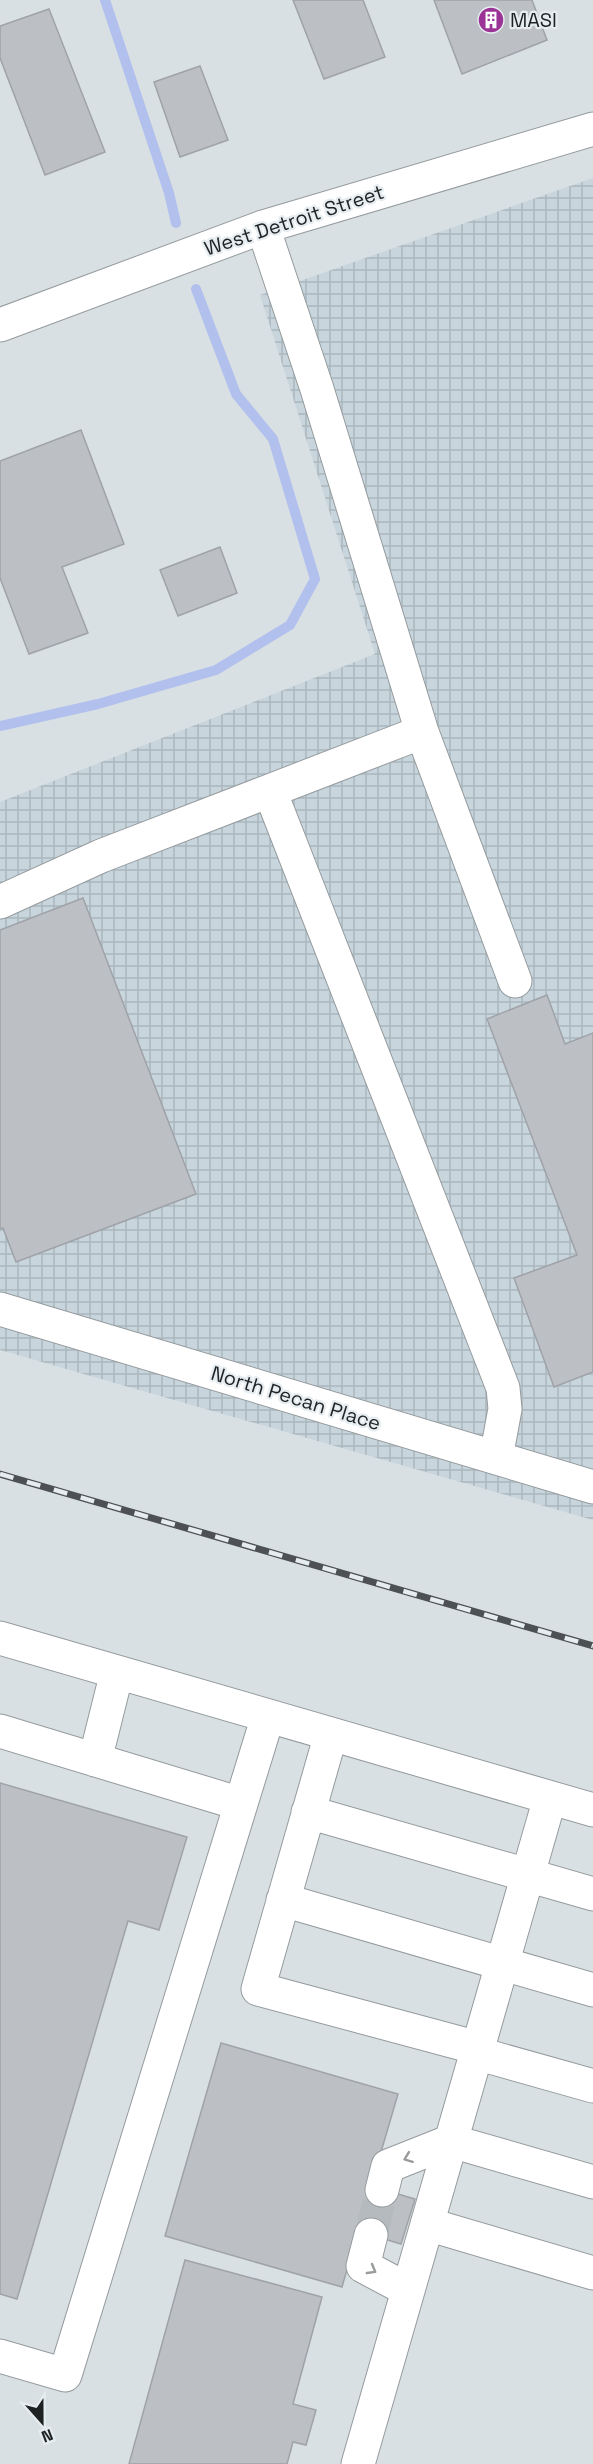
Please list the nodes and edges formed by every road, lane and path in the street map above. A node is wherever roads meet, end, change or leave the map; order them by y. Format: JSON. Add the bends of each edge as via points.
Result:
{"nodes":[{"id":1,"x":593,"y":129,"type":"edge"},
{"id":2,"x":263,"y":227,"type":"junction"},
{"id":3,"x":0,"y":325,"type":"edge"},
{"id":4,"x":422,"y":732,"type":"junction"},
{"id":5,"x":270,"y":791,"type":"junction"},
{"id":6,"x":0,"y":902,"type":"edge"},
{"id":7,"x":515,"y":981,"type":"dead end"},
{"id":8,"x":0,"y":1309,"type":"edge"},
{"id":9,"x":495,"y":1458,"type":"junction"},
{"id":10,"x":593,"y":1487,"type":"edge"},
{"id":11,"x":0,"y":1638,"type":"edge"},
{"id":12,"x":117,"y":1672,"type":"junction"},
{"id":13,"x":268,"y":1716,"type":"junction"},
{"id":14,"x":0,"y":1731,"type":"edge"},
{"id":15,"x":331,"y":1734,"type":"junction"},
{"id":16,"x":95,"y":1760,"type":"junction"},
{"id":17,"x":550,"y":1798,"type":"junction"},
{"id":18,"x":241,"y":1804,"type":"junction"},
{"id":19,"x":593,"y":1810,"type":"edge"},
{"id":20,"x":308,"y":1812,"type":"junction"},
{"id":21,"x":527,"y":1875,"type":"junction"},
{"id":22,"x":593,"y":1894,"type":"edge"},
{"id":23,"x":283,"y":1900,"type":"junction"},
{"id":24,"x":502,"y":1964,"type":"junction"},
{"id":25,"x":593,"y":1990,"type":"edge"},
{"id":26,"x":477,"y":2050,"type":"junction"},
{"id":27,"x":593,"y":2086,"type":"edge"},
{"id":28,"x":451,"y":2141,"type":"junction"},
{"id":29,"x":593,"y":2182,"type":"edge"},
{"id":30,"x":382,"y":2190,"type":"tunnel mouth"},
{"id":31,"x":427,"y":2224,"type":"junction"},
{"id":32,"x":371,"y":2235,"type":"tunnel mouth"},
{"id":33,"x":593,"y":2273,"type":"edge"},
{"id":34,"x":408,"y":2290,"type":"junction"},
{"id":35,"x":0,"y":2356,"type":"edge"},
{"id":36,"x":358,"y":2464,"type":"edge"}],
"edges":[{"from":1,"to":2,"type":"street","name":"West Detroit Street"},
{"from":2,"to":3,"type":"street","name":"West Detroit Street"},
{"from":2,"to":4,"type":"street"},
{"from":4,"to":5,"type":"street"},
{"from":4,"to":7,"type":"street"},
{"from":5,"to":6,"type":"street","via":[[101,856]]},
{"from":5,"to":9,"type":"street","via":[[503,1388],[505,1409]]},
{"from":8,"to":9,"type":"street","name":"North Pecan Place"},
{"from":9,"to":10,"type":"street","name":"North Pecan Place"},
{"from":11,"to":12,"type":"street"},
{"from":12,"to":13,"type":"street"},
{"from":12,"to":16,"type":"street"},
{"from":13,"to":15,"type":"street"},
{"from":13,"to":18,"type":"street"},
{"from":14,"to":16,"type":"street"},
{"from":15,"to":17,"type":"street"},
{"from":15,"to":20,"type":"street"},
{"from":16,"to":18,"type":"street"},
{"from":17,"to":19,"type":"street"},
{"from":17,"to":21,"type":"street"},
{"from":18,"to":35,"type":"street","via":[[65,2374]]},
{"from":20,"to":21,"type":"street"},
{"from":20,"to":23,"type":"street"},
{"from":21,"to":22,"type":"street"},
{"from":21,"to":24,"type":"street"},
{"from":23,"to":24,"type":"street"},
{"from":23,"to":26,"type":"street","via":[[258,1989]]},
{"from":24,"to":25,"type":"street"},
{"from":24,"to":26,"type":"street"},
{"from":26,"to":27,"type":"street"},
{"from":26,"to":28,"type":"street"},
{"from":28,"to":29,"type":"street"},
{"from":28,"to":30,"type":"street","one_way":true,"via":[[388,2166]]},
{"from":28,"to":31,"type":"street"},
{"from":31,"to":33,"type":"street"},
{"from":31,"to":34,"type":"street"},
{"from":32,"to":34,"type":"street","one_way":true,"via":[[363,2266]]},
{"from":34,"to":36,"type":"street"}]}
